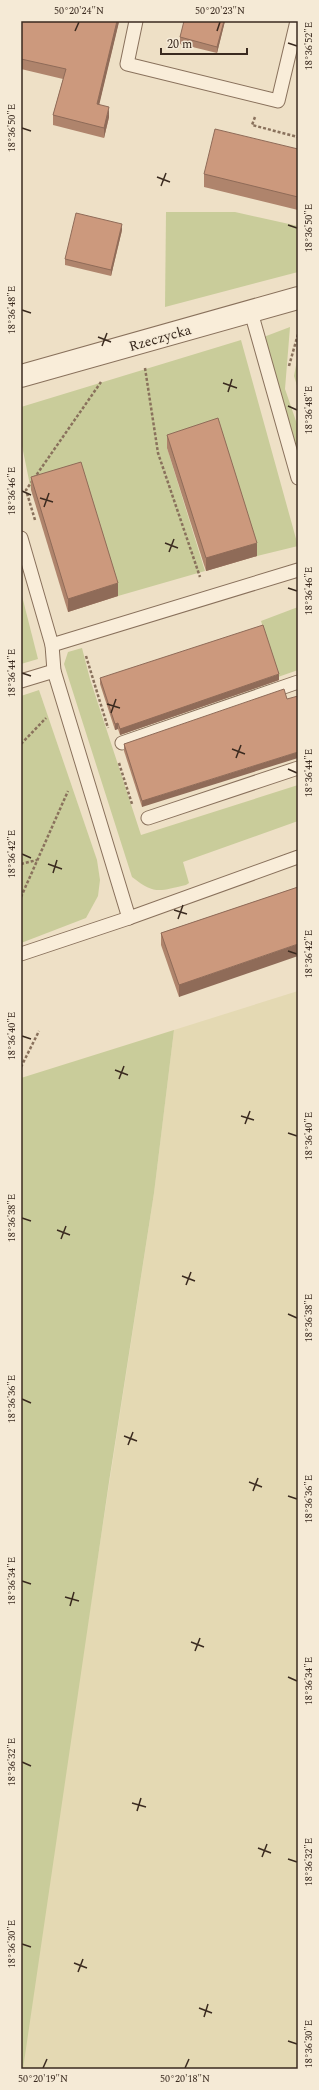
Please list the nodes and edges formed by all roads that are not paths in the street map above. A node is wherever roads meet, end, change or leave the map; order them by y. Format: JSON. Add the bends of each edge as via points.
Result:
{"nodes":[{"id":1,"x":136,"y":21,"type":"edge"},
{"id":2,"x":297,"y":21,"type":"edge"},
{"id":3,"x":298,"y":298,"type":"edge"},
{"id":4,"x":251,"y":312,"type":"junction"},
{"id":5,"x":21,"y":376,"type":"edge"},
{"id":6,"x":298,"y":478,"type":"edge"},
{"id":7,"x":21,"y":538,"type":"edge"},
{"id":8,"x":298,"y":570,"type":"edge"},
{"id":9,"x":52,"y":645,"type":"junction"},
{"id":10,"x":54,"y":671,"type":"junction"},
{"id":11,"x":21,"y":681,"type":"edge"},
{"id":12,"x":298,"y":682,"type":"edge"},
{"id":13,"x":122,"y":743,"type":"dead end"},
{"id":14,"x":298,"y":768,"type":"edge"},
{"id":15,"x":148,"y":818,"type":"dead end"},
{"id":16,"x":298,"y":857,"type":"edge"},
{"id":17,"x":129,"y":918,"type":"junction"},
{"id":18,"x":21,"y":954,"type":"edge"}],
"edges":[{"from":1,"to":2,"type":"lane","via":[[127,64],[278,101]]},
{"from":3,"to":4,"type":"street","name":"Rzeczycka"},
{"from":4,"to":5,"type":"street","name":"Rzeczycka"},
{"from":4,"to":6,"type":"lane"},
{"from":7,"to":9,"type":"lane"},
{"from":8,"to":9,"type":"lane"},
{"from":9,"to":10,"type":"lane"},
{"from":10,"to":11,"type":"lane"},
{"from":10,"to":17,"type":"lane"},
{"from":12,"to":13,"type":"lane"},
{"from":14,"to":15,"type":"lane"},
{"from":16,"to":17,"type":"lane"},
{"from":17,"to":18,"type":"lane"}]}
